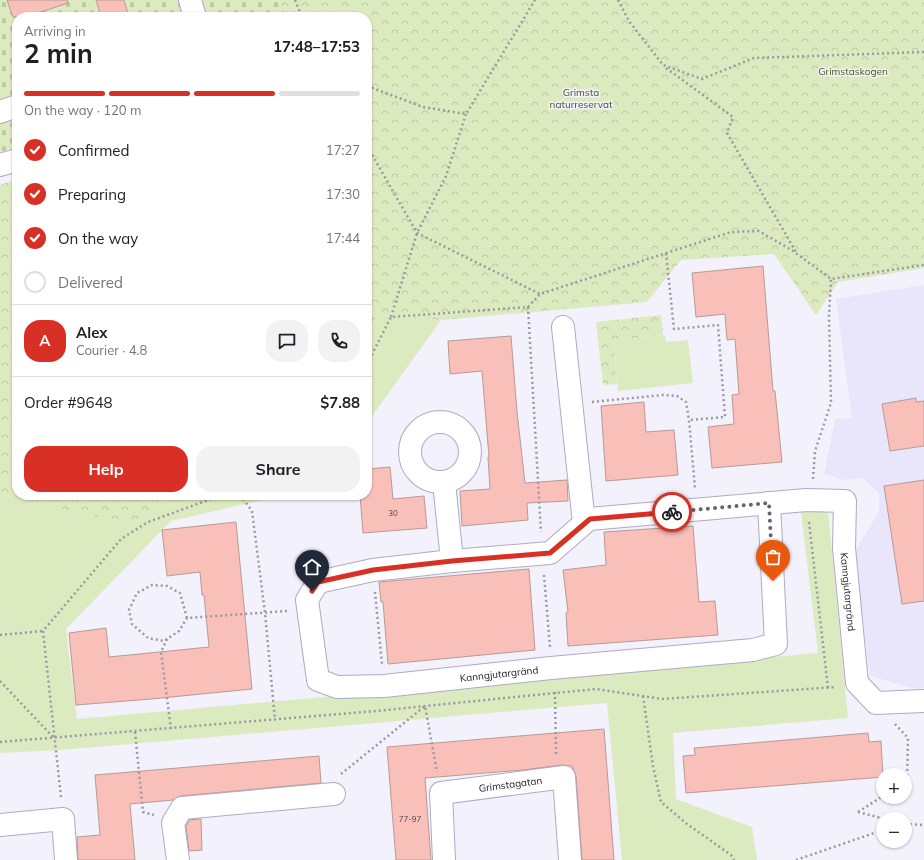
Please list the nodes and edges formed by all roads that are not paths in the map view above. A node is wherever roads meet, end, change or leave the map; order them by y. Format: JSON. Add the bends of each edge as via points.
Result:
{"nodes":[{"id":1,"x":190,"y":0,"type":"edge"},
{"id":2,"x":194,"y":12,"type":"edge"},
{"id":3,"x":12,"y":108,"type":"edge"},
{"id":4,"x":0,"y":112,"type":"edge"},
{"id":5,"x":12,"y":161,"type":"edge"},
{"id":6,"x":0,"y":165,"type":"edge"},
{"id":7,"x":563,"y":327,"type":"dead end"},
{"id":8,"x":444,"y":482,"type":"dead end"},
{"id":9,"x":769,"y":503,"type":"junction"},
{"id":10,"x":584,"y":524,"type":"junction"},
{"id":11,"x":452,"y":561,"type":"junction"},
{"id":12,"x":924,"y":701,"type":"edge"},
{"id":13,"x":334,"y":794,"type":"road end"},
{"id":14,"x":0,"y":825,"type":"edge"},
{"id":15,"x":66,"y":860,"type":"edge"},
{"id":16,"x":178,"y":860,"type":"edge"},
{"id":17,"x":444,"y":860,"type":"edge"},
{"id":18,"x":570,"y":860,"type":"edge"}],
"edges":[{"from":1,"to":2,"type":"street"},
{"from":3,"to":4,"type":"street"},
{"from":5,"to":6,"type":"street"},
{"from":7,"to":10,"type":"street"},
{"from":8,"to":11,"type":"street"},
{"from":9,"to":10,"type":"street","name":"Kanngjutargränd","via":[[590,519]]},
{"from":9,"to":11,"type":"street","name":"Kanngjutargränd","via":[[776,644],[752,650],[384,686],[337,686],[318,680],[307,600],[318,582],[373,570]]},
{"from":9,"to":12,"type":"street","name":"Kanngjutargränd","via":[[806,500],[846,501],[844,548],[857,683],[876,704]]},
{"from":10,"to":11,"type":"street","name":"Kanngjutargränd","via":[[550,553]]},
{"from":13,"to":16,"type":"street","via":[[182,808],[173,822]]},
{"from":14,"to":15,"type":"street","via":[[63,819]]},
{"from":17,"to":18,"type":"street","name":"Grimstagatan","via":[[441,793],[564,777]]}]}
